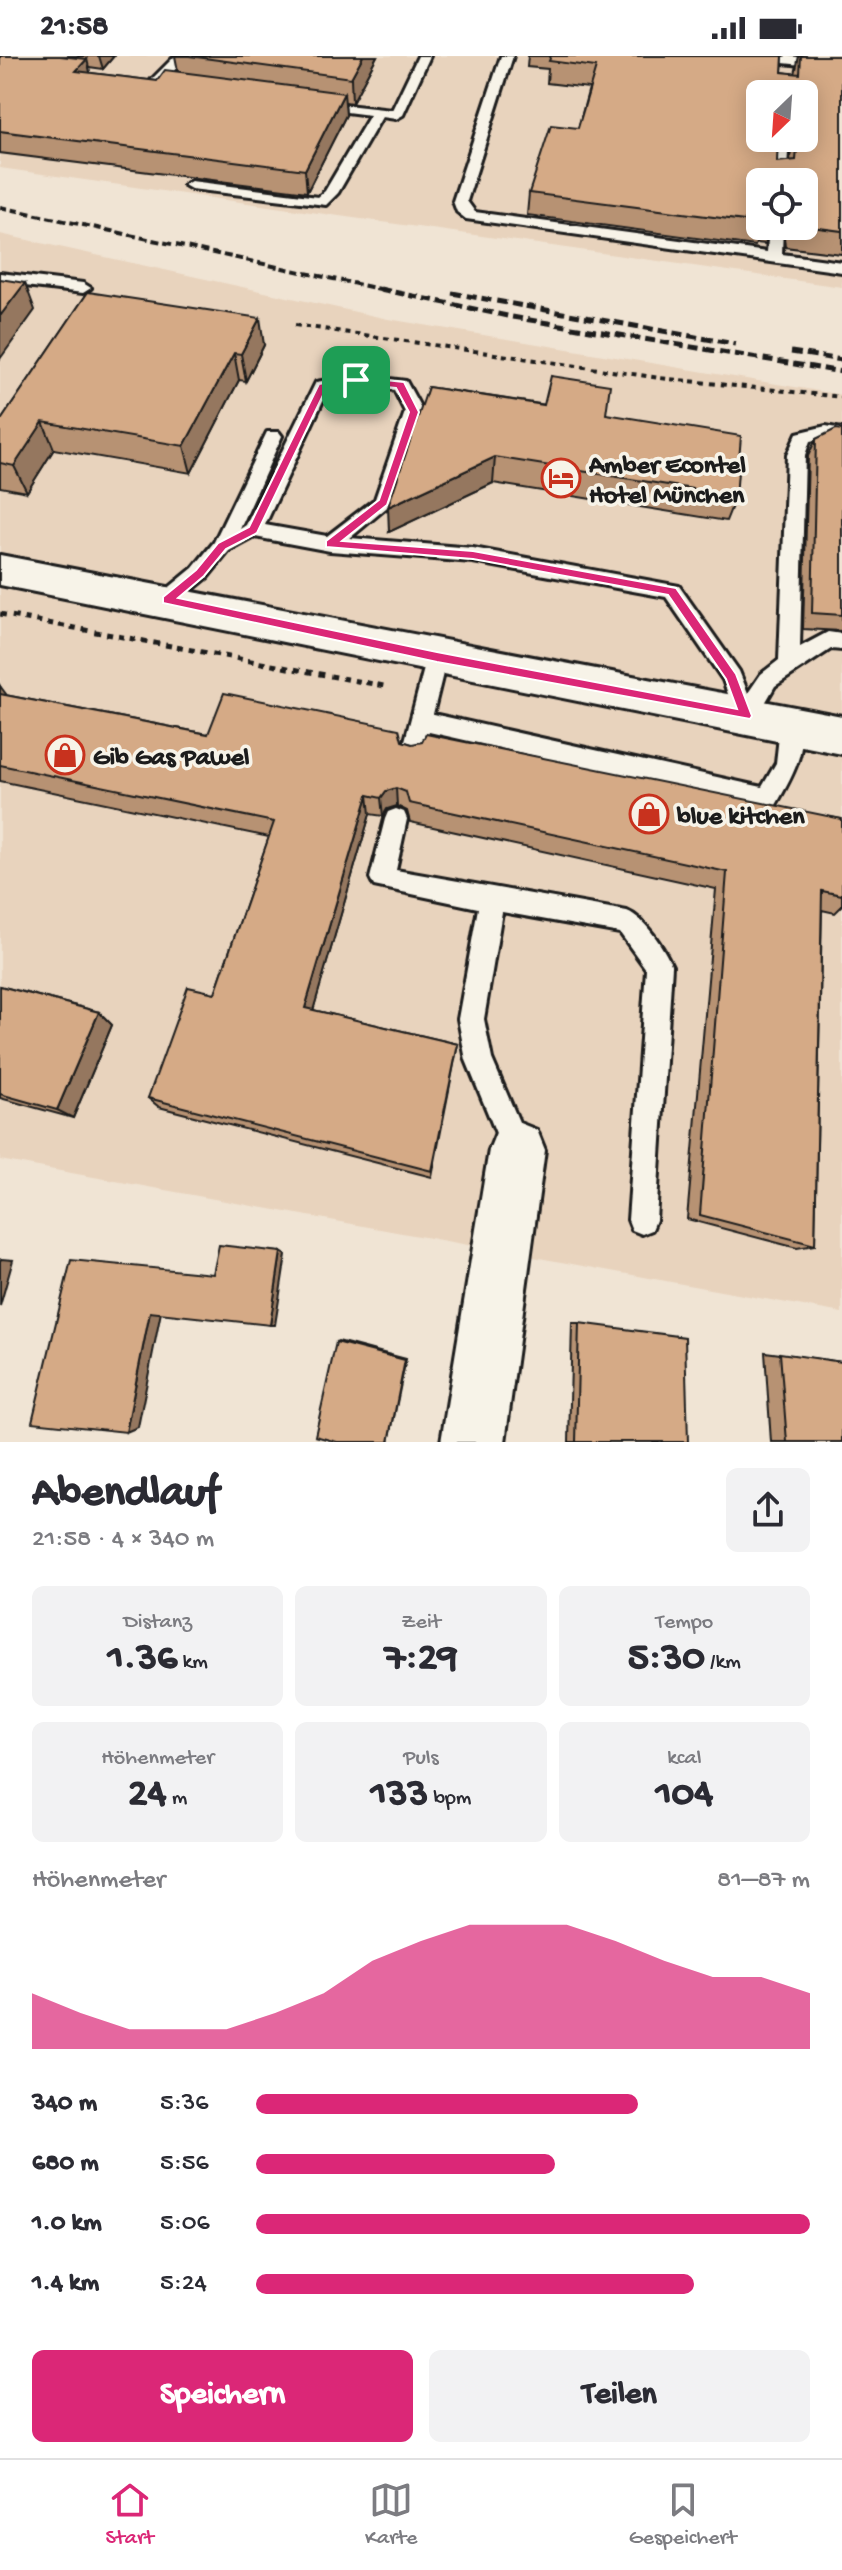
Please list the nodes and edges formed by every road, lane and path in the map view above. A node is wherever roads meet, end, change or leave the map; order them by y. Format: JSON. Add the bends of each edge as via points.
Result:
{"nodes":[{"id":1,"x":424,"y":56,"type":"edge"},
{"id":2,"x":507,"y":56,"type":"edge"},
{"id":3,"x":160,"y":57,"type":"edge"},
{"id":4,"x":177,"y":61,"type":"edge"},
{"id":5,"x":787,"y":63,"type":"edge"},
{"id":6,"x":842,"y":65,"type":"edge"},
{"id":7,"x":140,"y":81,"type":"edge"},
{"id":8,"x":155,"y":83,"type":"junction"},
{"id":9,"x":170,"y":85,"type":"edge"},
{"id":10,"x":304,"y":103,"type":"edge"},
{"id":11,"x":378,"y":112,"type":"junction"},
{"id":12,"x":191,"y":185,"type":"dead end"},
{"id":13,"x":775,"y":240,"type":"edge"},
{"id":14,"x":774,"y":260,"type":"junction"},
{"id":15,"x":842,"y":267,"type":"edge"},
{"id":16,"x":0,"y":278,"type":"edge"},
{"id":17,"x":83,"y":288,"type":"dead end"},
{"id":18,"x":295,"y":325,"type":"dead end"},
{"id":19,"x":842,"y":397,"type":"edge"},
{"id":20,"x":842,"y":435,"type":"edge"},
{"id":21,"x":273,"y":436,"type":"dead end"},
{"id":22,"x":253,"y":530,"type":"junction"},
{"id":23,"x":330,"y":544,"type":"junction"},
{"id":24,"x":222,"y":546,"type":"junction"},
{"id":25,"x":0,"y":570,"type":"edge"},
{"id":26,"x":167,"y":600,"type":"junction"},
{"id":27,"x":842,"y":642,"type":"edge"},
{"id":28,"x":437,"y":657,"type":"junction"},
{"id":29,"x":789,"y":664,"type":"junction"},
{"id":30,"x":746,"y":716,"type":"junction"},
{"id":31,"x":422,"y":721,"type":"junction"},
{"id":32,"x":789,"y":724,"type":"junction"},
{"id":33,"x":842,"y":735,"type":"edge"},
{"id":34,"x":413,"y":752,"type":"edge"},
{"id":35,"x":396,"y":819,"type":"edge"},
{"id":36,"x":492,"y":899,"type":"junction"},
{"id":37,"x":517,"y":1150,"type":"joint"},
{"id":38,"x":642,"y":1220,"type":"dead end"},
{"id":39,"x":473,"y":1442,"type":"edge"}],
"edges":[{"from":1,"to":11,"type":"lane","via":[[396,115]]},
{"from":2,"to":14,"type":"lane","via":[[460,201],[462,209],[481,218]]},
{"from":3,"to":4,"type":"lane"},
{"from":4,"to":8,"type":"lane"},
{"from":5,"to":6,"type":"lane"},
{"from":7,"to":8,"type":"lane"},
{"from":8,"to":9,"type":"lane"},
{"from":10,"to":11,"type":"lane"},
{"from":11,"to":12,"type":"lane","via":[[321,202]]},
{"from":13,"to":14,"type":"lane"},
{"from":14,"to":15,"type":"lane"},
{"from":16,"to":17,"type":"lane"},
{"from":18,"to":19,"type":"path","via":[[660,378]]},
{"from":20,"to":29,"type":"lane","via":[[803,437],[796,455]]},
{"from":21,"to":24,"type":"lane"},
{"from":22,"to":23,"type":"lane"},
{"from":22,"to":23,"type":"lane","via":[[322,386],[356,380],[400,385],[414,412],[383,503]]},
{"from":22,"to":24,"type":"lane"},
{"from":23,"to":30,"type":"lane","via":[[473,555],[672,591],[732,677]]},
{"from":24,"to":26,"type":"lane"},
{"from":25,"to":26,"type":"main road"},
{"from":26,"to":28,"type":"main road"},
{"from":27,"to":29,"type":"lane","via":[[828,640]]},
{"from":28,"to":30,"type":"main road"},
{"from":28,"to":31,"type":"lane"},
{"from":29,"to":30,"type":"lane","via":[[768,680]]},
{"from":30,"to":32,"type":"main road"},
{"from":31,"to":32,"type":"lane","via":[[768,798],[787,764]]},
{"from":31,"to":34,"type":"lane"},
{"from":32,"to":33,"type":"main road"},
{"from":35,"to":36,"type":"lane","via":[[382,878]]},
{"from":36,"to":37,"type":"lane","via":[[471,1019],[479,1060]]},
{"from":36,"to":38,"type":"lane","via":[[627,923],[659,966]]},
{"from":37,"to":39,"type":"main road"}]}
